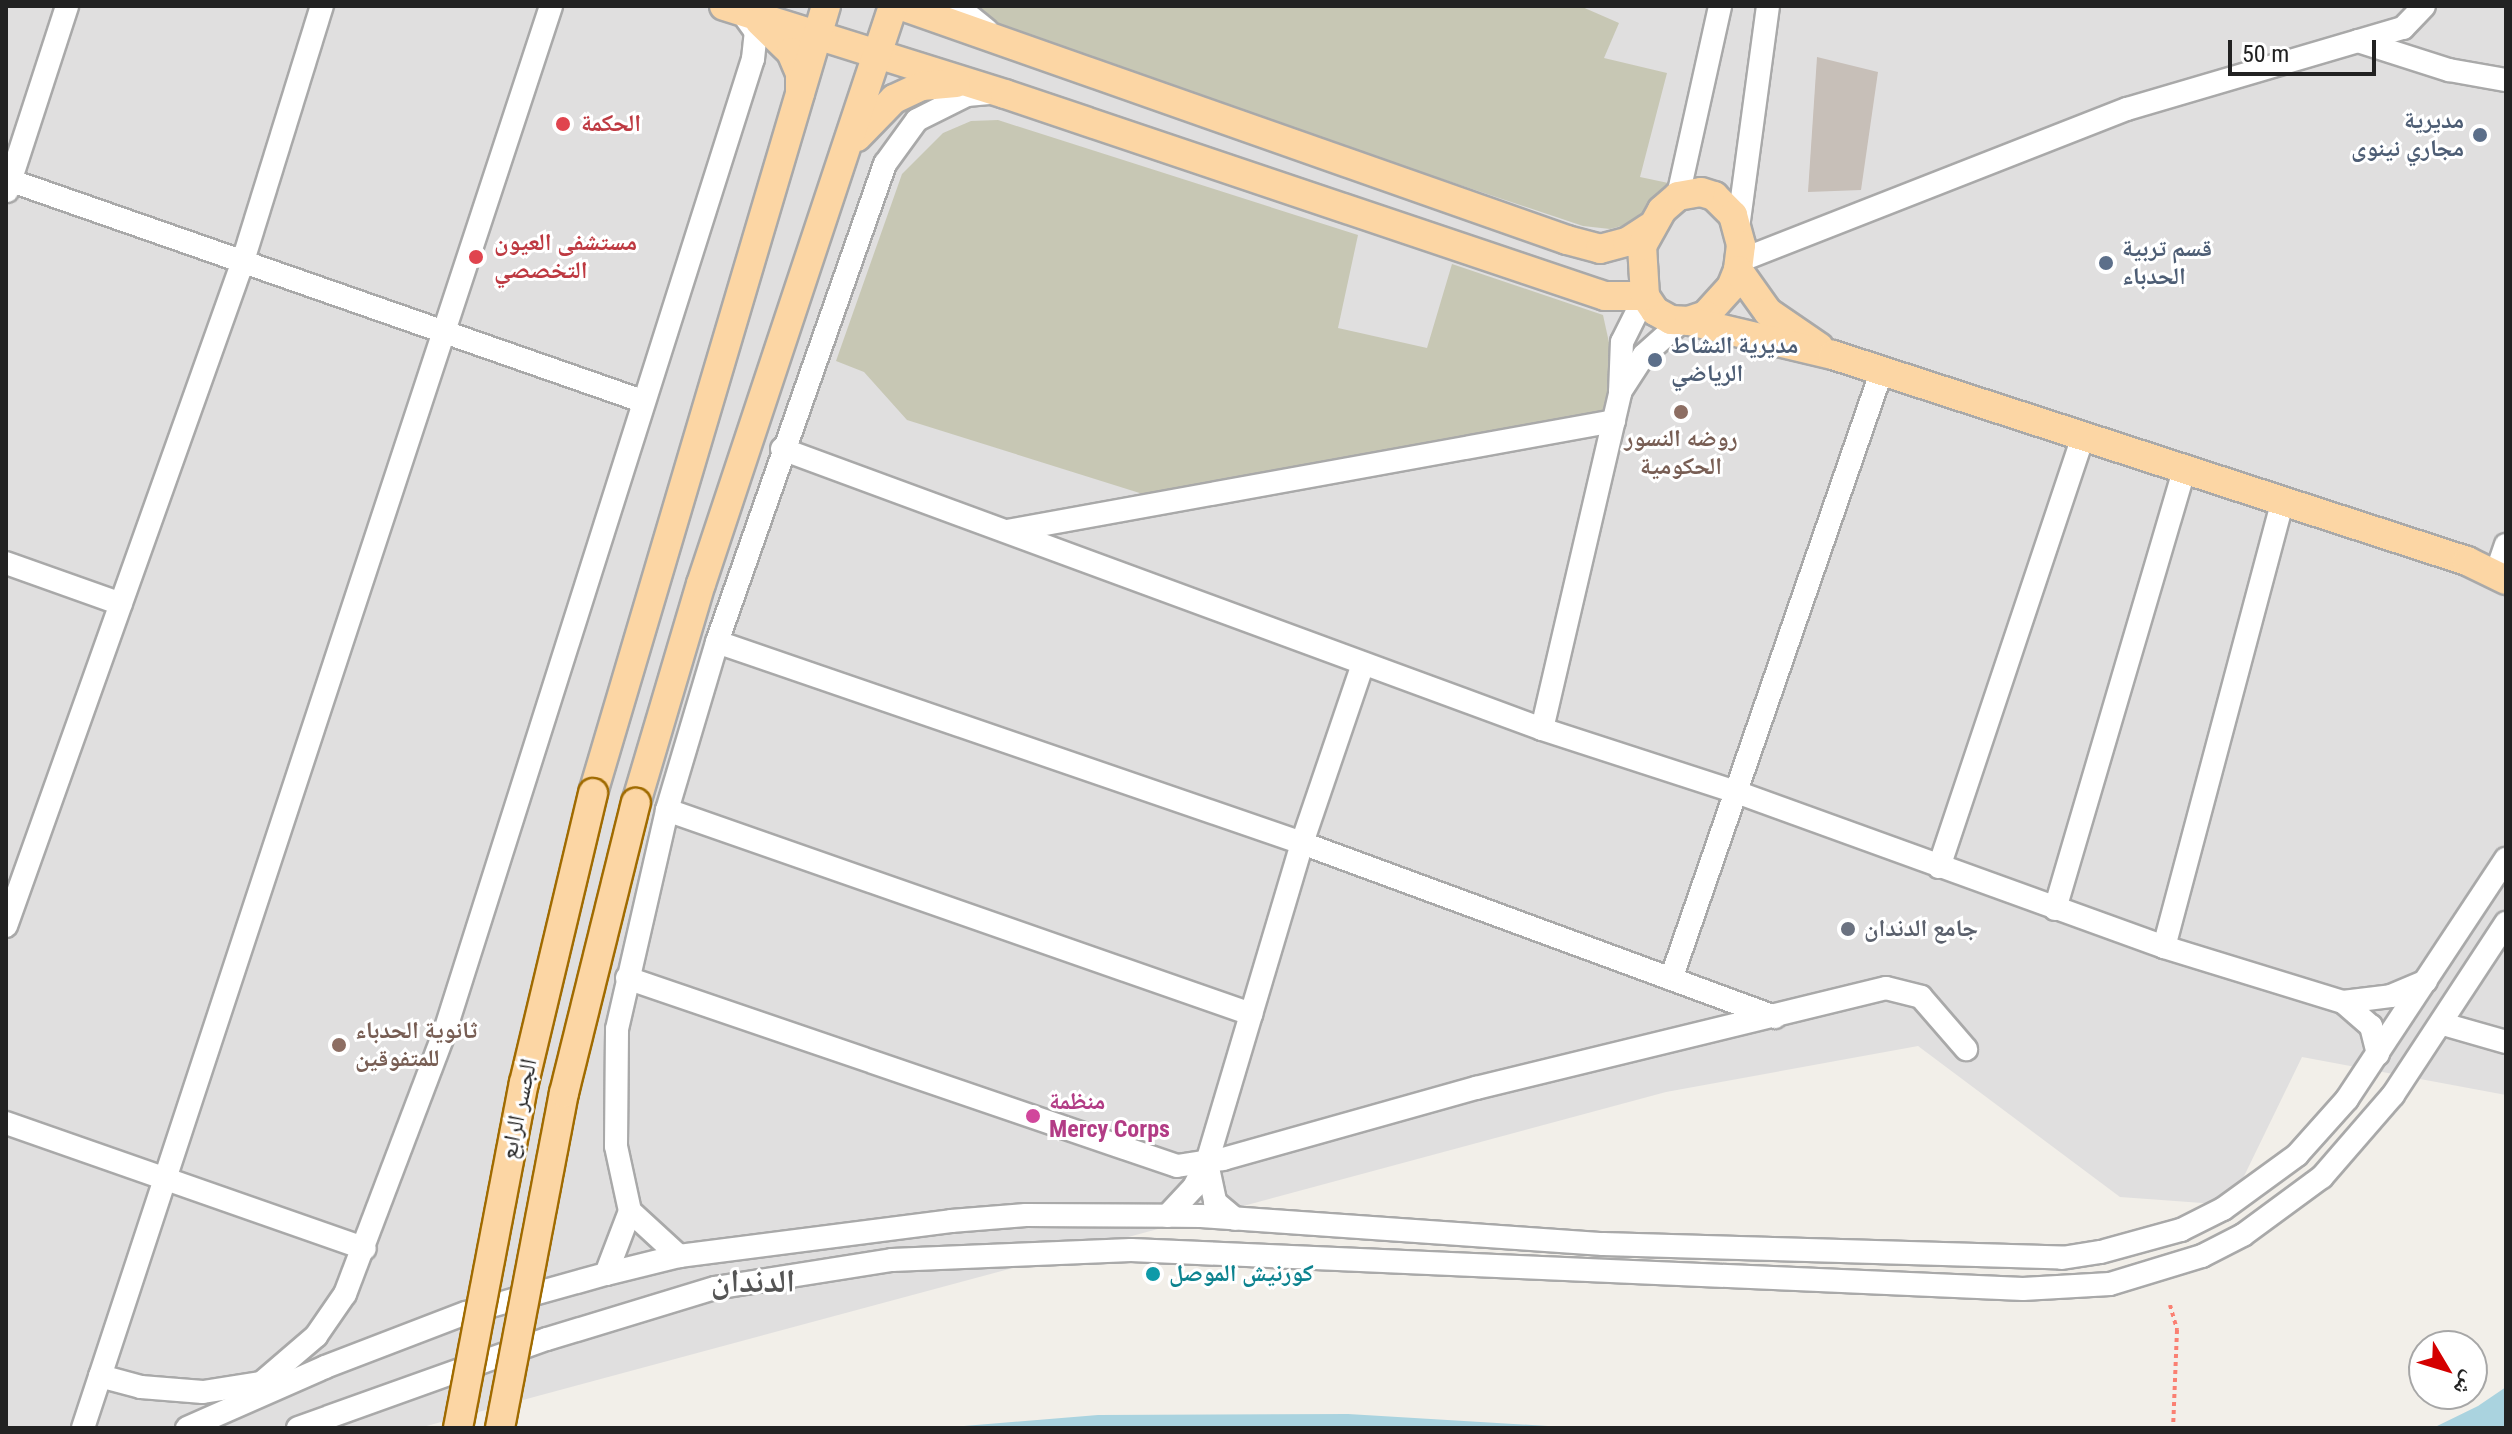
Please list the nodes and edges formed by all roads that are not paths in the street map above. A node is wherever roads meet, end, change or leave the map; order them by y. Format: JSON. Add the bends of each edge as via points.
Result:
{"nodes":[{"id":1,"x":67,"y":6,"type":"edge"},
{"id":2,"x":322,"y":6,"type":"edge"},
{"id":3,"x":551,"y":6,"type":"edge"},
{"id":4,"x":826,"y":6,"type":"edge"},
{"id":5,"x":893,"y":6,"type":"edge"},
{"id":6,"x":902,"y":6,"type":"edge"},
{"id":7,"x":957,"y":6,"type":"edge"},
{"id":8,"x":1720,"y":6,"type":"edge"},
{"id":9,"x":1768,"y":6,"type":"edge"},
{"id":10,"x":2424,"y":6,"type":"edge"},
{"id":11,"x":733,"y":9,"type":"edge"},
{"id":12,"x":818,"y":36,"type":"junction"},
{"id":13,"x":1001,"y":39,"type":"junction"},
{"id":14,"x":2358,"y":41,"type":"junction"},
{"id":15,"x":878,"y":54,"type":"junction"},
{"id":16,"x":2506,"y":80,"type":"edge"},
{"id":17,"x":977,"y":85,"type":"junction"},
{"id":18,"x":1011,"y":95,"type":"junction"},
{"id":19,"x":798,"y":106,"type":"junction"},
{"id":20,"x":840,"y":170,"type":"junction"},
{"id":21,"x":7,"y":184,"type":"edge"},
{"id":22,"x":1678,"y":196,"type":"junction"},
{"id":23,"x":1650,"y":227,"type":"junction"},
{"id":24,"x":1738,"y":228,"type":"junction"},
{"id":25,"x":242,"y":264,"type":"junction"},
{"id":26,"x":1738,"y":265,"type":"junction"},
{"id":27,"x":1645,"y":296,"type":"junction"},
{"id":28,"x":1686,"y":321,"type":"junction"},
{"id":29,"x":442,"y":334,"type":"junction"},
{"id":30,"x":1833,"y":355,"type":"junction"},
{"id":31,"x":1881,"y":373,"type":"junction"},
{"id":32,"x":1620,"y":393,"type":"junction"},
{"id":33,"x":642,"y":401,"type":"junction"},
{"id":34,"x":1614,"y":421,"type":"junction"},
{"id":35,"x":2083,"y":436,"type":"junction"},
{"id":36,"x":782,"y":449,"type":"junction"},
{"id":37,"x":2184,"y":471,"type":"junction"},
{"id":38,"x":2282,"y":502,"type":"junction"},
{"id":39,"x":1006,"y":532,"type":"junction"},
{"id":40,"x":2505,"y":562,"type":"edge"},
{"id":41,"x":6,"y":563,"type":"edge"},
{"id":42,"x":121,"y":604,"type":"junction"},
{"id":43,"x":717,"y":642,"type":"junction"},
{"id":44,"x":1363,"y":664,"type":"junction"},
{"id":45,"x":1542,"y":729,"type":"junction"},
{"id":46,"x":1739,"y":793,"type":"junction"},
{"id":47,"x":667,"y":810,"type":"junction"},
{"id":48,"x":1302,"y":843,"type":"junction"},
{"id":49,"x":2506,"y":859,"type":"edge"},
{"id":50,"x":1939,"y":867,"type":"junction"},
{"id":51,"x":2055,"y":909,"type":"junction"},
{"id":52,"x":2506,"y":923,"type":"edge"},
{"id":53,"x":6,"y":926,"type":"edge"},
{"id":54,"x":2164,"y":947,"type":"junction"},
{"id":55,"x":627,"y":978,"type":"junction"},
{"id":56,"x":1671,"y":979,"type":"junction"},
{"id":57,"x":2426,"y":981,"type":"junction"},
{"id":58,"x":2343,"y":1002,"type":"junction"},
{"id":59,"x":1251,"y":1014,"type":"junction"},
{"id":60,"x":1775,"y":1017,"type":"junction"},
{"id":61,"x":2443,"y":1024,"type":"junction"},
{"id":62,"x":2506,"y":1042,"type":"edge"},
{"id":63,"x":1966,"y":1049,"type":"dead end"},
{"id":64,"x":2378,"y":1054,"type":"junction"},
{"id":65,"x":2347,"y":1099,"type":"junction"},
{"id":66,"x":2374,"y":1119,"type":"junction"},
{"id":67,"x":6,"y":1123,"type":"edge"},
{"id":68,"x":1207,"y":1162,"type":"junction"},
{"id":69,"x":162,"y":1181,"type":"junction"},
{"id":70,"x":630,"y":1211,"type":"junction"},
{"id":71,"x":1167,"y":1216,"type":"junction"},
{"id":72,"x":1235,"y":1219,"type":"junction"},
{"id":73,"x":365,"y":1249,"type":"junction"},
{"id":74,"x":679,"y":1256,"type":"junction"},
{"id":75,"x":606,"y":1274,"type":"junction"},
{"id":76,"x":325,"y":1367,"type":"junction"},
{"id":77,"x":100,"y":1376,"type":"junction"},
{"id":78,"x":262,"y":1383,"type":"junction"},
{"id":79,"x":216,"y":1414,"type":"junction"},
{"id":80,"x":83,"y":1428,"type":"edge"},
{"id":81,"x":187,"y":1428,"type":"edge"},
{"id":82,"x":298,"y":1428,"type":"edge"},
{"id":83,"x":458,"y":1428,"type":"edge"},
{"id":84,"x":500,"y":1428,"type":"edge"}],
"edges":[{"from":1,"to":21,"type":"street"},
{"from":2,"to":25,"type":"street"},
{"from":3,"to":29,"type":"street"},
{"from":4,"to":12,"type":"main road","name":"الجسر الرابع"},
{"from":5,"to":15,"type":"main road"},
{"from":6,"to":13,"type":"main road"},
{"from":7,"to":13,"type":"street"},
{"from":8,"to":22,"type":"street"},
{"from":9,"to":24,"type":"street"},
{"from":10,"to":14,"type":"street","via":[[2403,28]]},
{"from":11,"to":12,"type":"main road"},
{"from":11,"to":19,"type":"main road","via":[[777,35],[791,52],[800,73]]},
{"from":11,"to":33,"type":"street","via":[[752,22],[757,44]]},
{"from":12,"to":15,"type":"main road"},
{"from":12,"to":19,"type":"main road","name":"الجسر الرابع"},
{"from":13,"to":23,"type":"main road","via":[[1567,240],[1600,249],[1627,242]]},
{"from":14,"to":16,"type":"street","via":[[2449,70]]},
{"from":14,"to":26,"type":"street","via":[[2127,109]]},
{"from":15,"to":17,"type":"main road"},
{"from":15,"to":20,"type":"main road"},
{"from":17,"to":18,"type":"main road"},
{"from":17,"to":20,"type":"main road","via":[[922,86],[894,99],[872,117]]},
{"from":18,"to":27,"type":"main road","via":[[1605,296]]},
{"from":18,"to":36,"type":"street","via":[[967,95],[940,104],[917,120],[893,150]]},
{"from":19,"to":83,"type":"main road","name":"الجسر الرابع","bridge":true,"via":[[593,793],[524,1083]]},
{"from":20,"to":84,"type":"main road","name":"الجسر الرابع","bridge":true,"via":[[697,598],[636,803],[561,1106]]},
{"from":21,"to":25,"type":"street"},
{"from":22,"to":23,"type":"main road"},
{"from":22,"to":24,"type":"main road","via":[[1714,196]]},
{"from":23,"to":27,"type":"main road","via":[[1639,267]]},
{"from":24,"to":26,"type":"main road"},
{"from":25,"to":29,"type":"street"},
{"from":25,"to":42,"type":"street"},
{"from":26,"to":28,"type":"main road","via":[[1720,302]]},
{"from":26,"to":30,"type":"main road","via":[[1768,312]]},
{"from":27,"to":28,"type":"main road","via":[[1655,311]]},
{"from":27,"to":32,"type":"street","via":[[1622,342]]},
{"from":28,"to":30,"type":"main road"},
{"from":28,"to":32,"type":"street","via":[[1644,355]]},
{"from":29,"to":33,"type":"street"},
{"from":29,"to":69,"type":"street"},
{"from":30,"to":31,"type":"main road"},
{"from":31,"to":35,"type":"main road"},
{"from":31,"to":46,"type":"street"},
{"from":32,"to":34,"type":"street"},
{"from":33,"to":73,"type":"street","via":[[444,1034]]},
{"from":34,"to":39,"type":"street"},
{"from":34,"to":45,"type":"street"},
{"from":35,"to":37,"type":"main road"},
{"from":35,"to":50,"type":"street"},
{"from":36,"to":39,"type":"street"},
{"from":36,"to":43,"type":"street"},
{"from":37,"to":38,"type":"main road"},
{"from":37,"to":51,"type":"street"},
{"from":38,"to":40,"type":"main road","via":[[2467,561]]},
{"from":38,"to":54,"type":"street"},
{"from":39,"to":44,"type":"street"},
{"from":41,"to":42,"type":"street"},
{"from":42,"to":53,"type":"street"},
{"from":43,"to":47,"type":"street"},
{"from":43,"to":48,"type":"street"},
{"from":44,"to":45,"type":"street"},
{"from":44,"to":48,"type":"street"},
{"from":45,"to":46,"type":"street"},
{"from":46,"to":50,"type":"street"},
{"from":46,"to":56,"type":"street"},
{"from":47,"to":55,"type":"street"},
{"from":47,"to":59,"type":"street"},
{"from":48,"to":56,"type":"street"},
{"from":48,"to":59,"type":"street"},
{"from":49,"to":57,"type":"street"},
{"from":50,"to":51,"type":"street"},
{"from":51,"to":54,"type":"street"},
{"from":52,"to":61,"type":"street"},
{"from":54,"to":58,"type":"street"},
{"from":55,"to":68,"type":"street","via":[[1160,1162]]},
{"from":55,"to":70,"type":"street","via":[[614,1053],[613,1110]]},
{"from":56,"to":60,"type":"street"},
{"from":57,"to":58,"type":"street","via":[[2391,996]]},
{"from":57,"to":64,"type":"street"},
{"from":58,"to":64,"type":"street","via":[[2371,1026]]},
{"from":59,"to":68,"type":"street"},
{"from":60,"to":63,"type":"street","via":[[1868,991],[1904,990],[1934,1009]]},
{"from":60,"to":68,"type":"street","via":[[1476,1088]]},
{"from":61,"to":62,"type":"street"},
{"from":61,"to":66,"type":"street"},
{"from":64,"to":65,"type":"street"},
{"from":65,"to":66,"type":"street"},
{"from":65,"to":72,"type":"street","via":[[2297,1155],[2223,1209],[2140,1243],[2062,1258],[1603,1244]]},
{"from":66,"to":82,"type":"street","via":[[2322,1177],[2243,1235],[2178,1265],[2110,1284],[2023,1289],[1131,1250],[892,1260],[715,1288],[547,1339]]},
{"from":67,"to":69,"type":"street"},
{"from":68,"to":71,"type":"street","via":[[1194,1187]]},
{"from":68,"to":72,"type":"street","via":[[1209,1189]]},
{"from":69,"to":73,"type":"street"},
{"from":69,"to":77,"type":"street"},
{"from":70,"to":74,"type":"street"},
{"from":70,"to":75,"type":"street"},
{"from":71,"to":72,"type":"street"},
{"from":71,"to":74,"type":"street","via":[[951,1221]]},
{"from":73,"to":78,"type":"street","via":[[345,1294],[316,1336]]},
{"from":74,"to":75,"type":"street"},
{"from":75,"to":76,"type":"street","via":[[466,1313]]},
{"from":76,"to":78,"type":"street"},
{"from":76,"to":79,"type":"street"},
{"from":77,"to":78,"type":"street","via":[[141,1387],[203,1392]]},
{"from":77,"to":80,"type":"street"},
{"from":78,"to":79,"type":"street"},
{"from":79,"to":81,"type":"street"}]}
